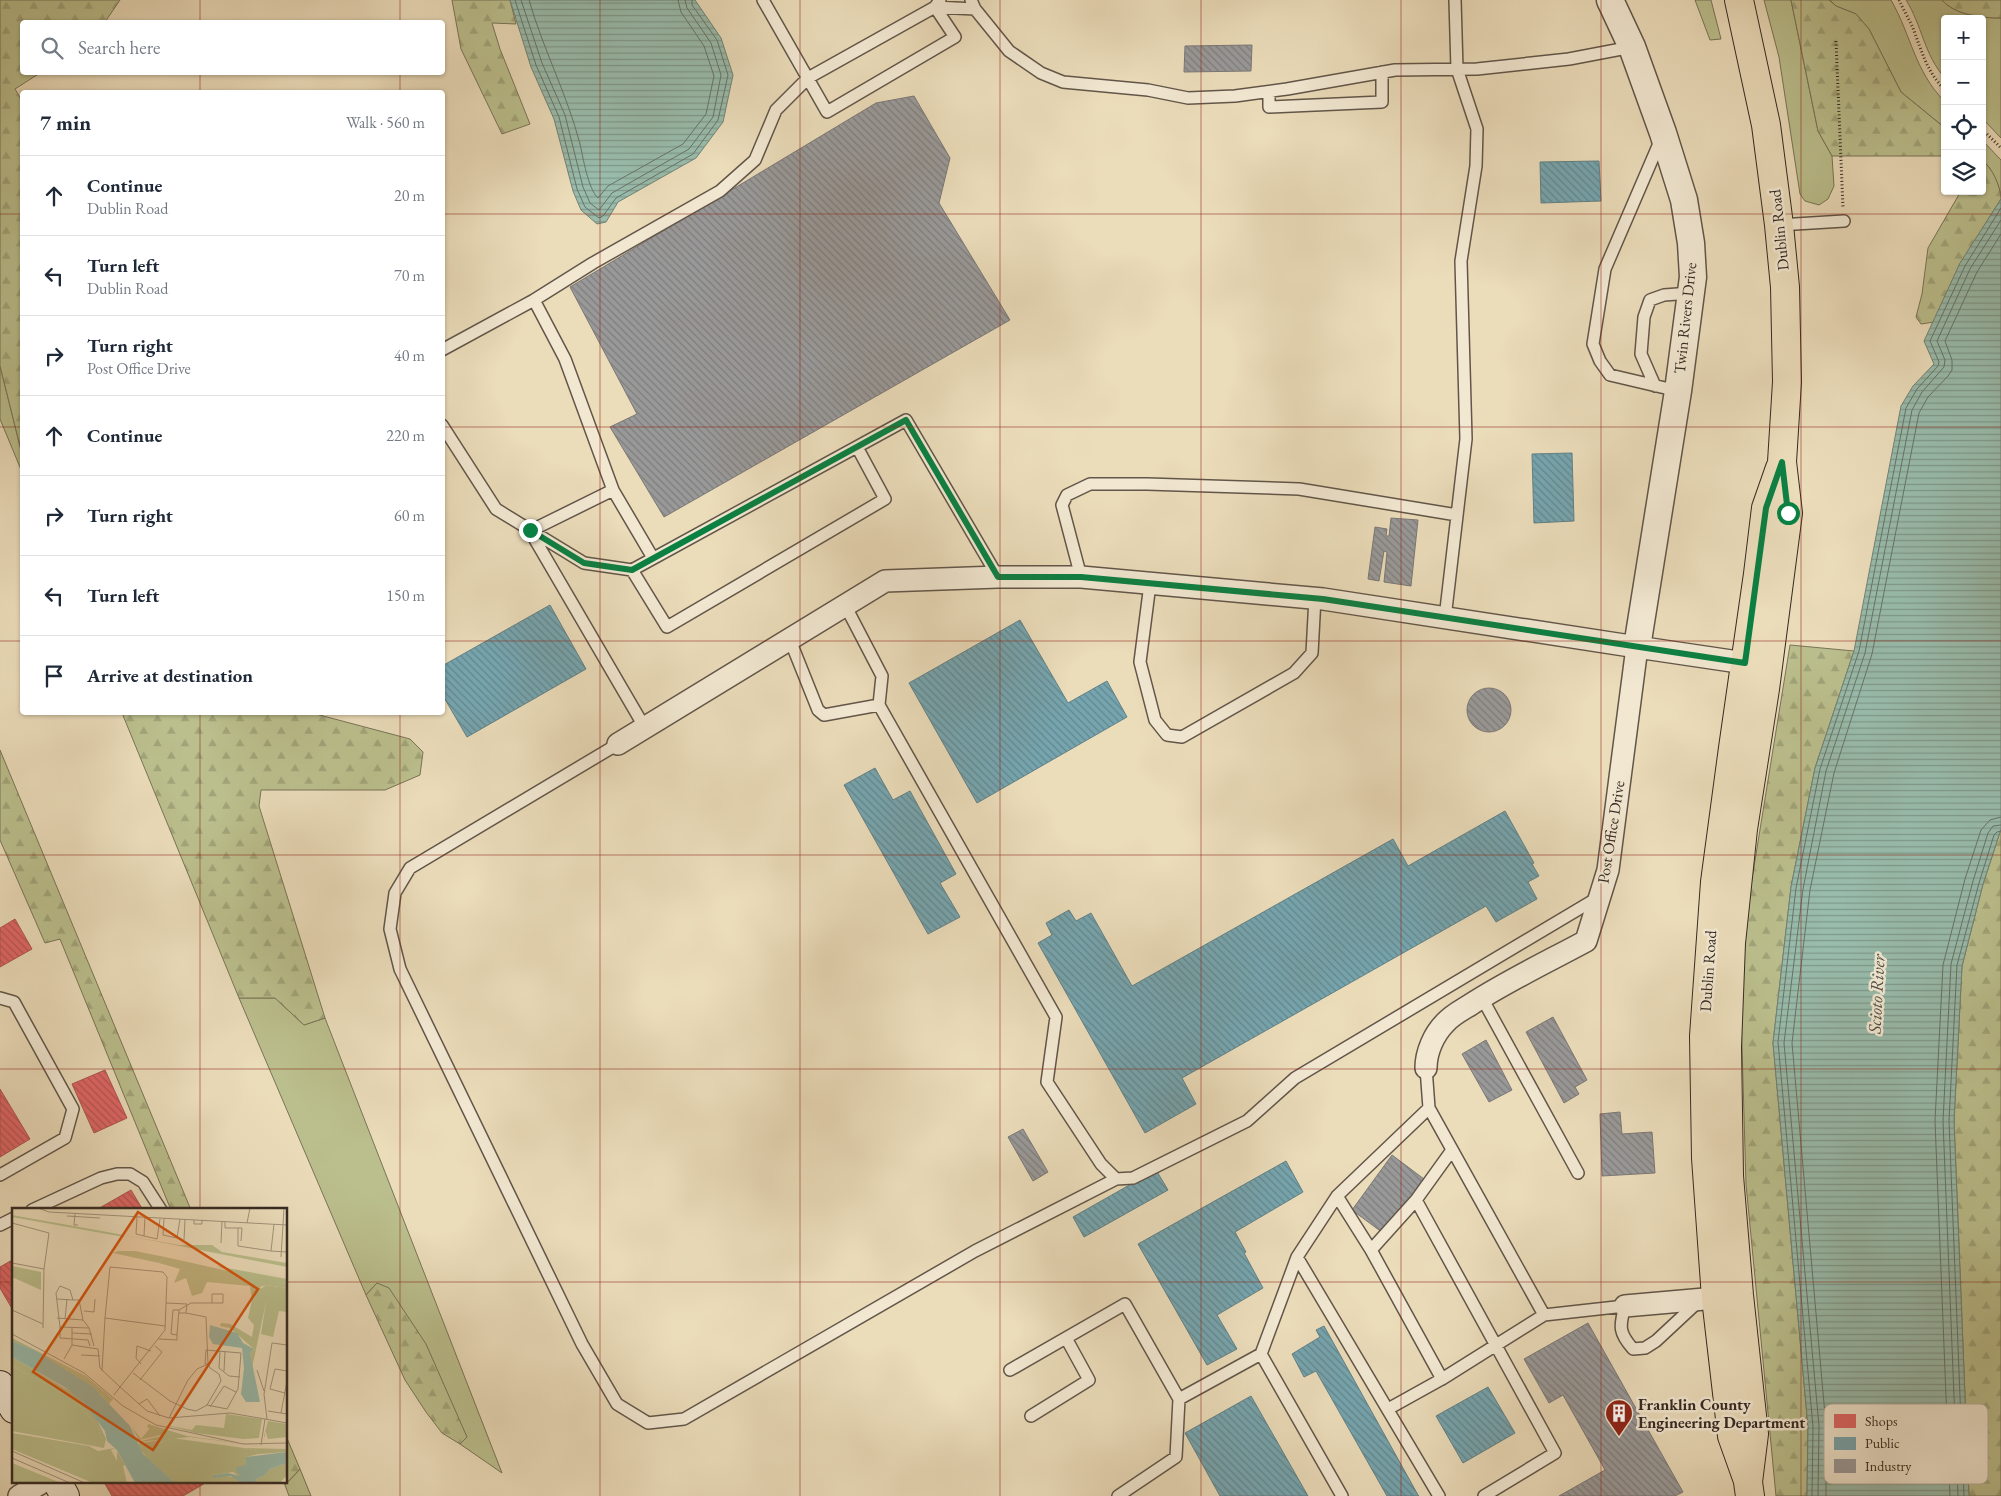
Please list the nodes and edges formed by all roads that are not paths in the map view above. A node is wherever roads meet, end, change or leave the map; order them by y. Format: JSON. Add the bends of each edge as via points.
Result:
{"nodes":[{"id":1,"x":763,"y":0,"type":"edge"},
{"id":2,"x":1455,"y":0,"type":"edge"},
{"id":3,"x":1610,"y":0,"type":"edge"},
{"id":4,"x":1739,"y":0,"type":"edge"},
{"id":5,"x":937,"y":3,"type":"edge"},
{"id":6,"x":973,"y":4,"type":"edge"},
{"id":7,"x":1632,"y":47,"type":"junction"},
{"id":8,"x":1457,"y":69,"type":"junction"},
{"id":9,"x":1382,"y":72,"type":"junction"},
{"id":10,"x":808,"y":78,"type":"junction"},
{"id":11,"x":1269,"y":92,"type":"junction"},
{"id":12,"x":1663,"y":134,"type":"junction"},
{"id":13,"x":1844,"y":221,"type":"road end"},
{"id":14,"x":1779,"y":225,"type":"junction"},
{"id":15,"x":1692,"y":293,"type":"junction"},
{"id":16,"x":534,"y":300,"type":"junction"},
{"id":17,"x":445,"y":348,"type":"edge"},
{"id":18,"x":1667,"y":388,"type":"junction"},
{"id":19,"x":445,"y":430,"type":"edge"},
{"id":20,"x":857,"y":447,"type":"junction"},
{"id":21,"x":1782,"y":462,"type":"junction"},
{"id":22,"x":613,"y":490,"type":"junction"},
{"id":23,"x":1458,"y":515,"type":"junction"},
{"id":24,"x":530,"y":530,"type":"junction"},
{"id":25,"x":653,"y":558,"type":"junction"},
{"id":26,"x":632,"y":570,"type":"junction"},
{"id":27,"x":998,"y":577,"type":"junction"},
{"id":28,"x":1081,"y":577,"type":"junction"},
{"id":29,"x":1150,"y":584,"type":"junction"},
{"id":30,"x":1314,"y":598,"type":"junction"},
{"id":31,"x":845,"y":605,"type":"junction"},
{"id":32,"x":1445,"y":618,"type":"junction"},
{"id":33,"x":790,"y":640,"type":"junction"},
{"id":34,"x":1637,"y":647,"type":"junction"},
{"id":35,"x":1745,"y":663,"type":"junction"},
{"id":36,"x":879,"y":705,"type":"junction"},
{"id":37,"x":645,"y":728,"type":"junction"},
{"id":38,"x":618,"y":744,"type":"joint"},
{"id":39,"x":1600,"y":896,"type":"junction"},
{"id":40,"x":0,"y":998,"type":"edge"},
{"id":41,"x":1482,"y":998,"type":"junction"},
{"id":42,"x":1426,"y":1068,"type":"joint"},
{"id":43,"x":1429,"y":1108,"type":"junction"},
{"id":44,"x":1452,"y":1150,"type":"junction"},
{"id":45,"x":1578,"y":1173,"type":"dead end"},
{"id":46,"x":0,"y":1175,"type":"edge"},
{"id":47,"x":1116,"y":1179,"type":"junction"},
{"id":48,"x":1337,"y":1196,"type":"junction"},
{"id":49,"x":1416,"y":1200,"type":"junction"},
{"id":50,"x":36,"y":1208,"type":"edge"},
{"id":51,"x":160,"y":1208,"type":"edge"},
{"id":52,"x":12,"y":1219,"type":"edge"},
{"id":53,"x":0,"y":1225,"type":"edge"},
{"id":54,"x":1371,"y":1250,"type":"junction"},
{"id":55,"x":1297,"y":1257,"type":"junction"},
{"id":56,"x":1708,"y":1299,"type":"junction"},
{"id":57,"x":1625,"y":1306,"type":"junction"},
{"id":58,"x":1544,"y":1315,"type":"junction"},
{"id":59,"x":1066,"y":1338,"type":"junction"},
{"id":60,"x":1495,"y":1345,"type":"junction"},
{"id":61,"x":1261,"y":1354,"type":"junction"},
{"id":62,"x":1010,"y":1370,"type":"dead end"},
{"id":63,"x":1442,"y":1379,"type":"junction"},
{"id":64,"x":1179,"y":1399,"type":"junction"},
{"id":65,"x":1388,"y":1409,"type":"junction"},
{"id":66,"x":1030,"y":1416,"type":"dead end"},
{"id":67,"x":40,"y":1484,"type":"edge"},
{"id":68,"x":58,"y":1484,"type":"edge"},
{"id":69,"x":1749,"y":1489,"type":"edge"},
{"id":70,"x":19,"y":1496,"type":"edge"},
{"id":71,"x":65,"y":1496,"type":"edge"},
{"id":72,"x":1118,"y":1496,"type":"edge"},
{"id":73,"x":1342,"y":1496,"type":"edge"},
{"id":74,"x":1439,"y":1496,"type":"edge"},
{"id":75,"x":1484,"y":1496,"type":"edge"}],
"edges":[{"from":1,"to":10,"type":"lane"},
{"from":2,"to":8,"type":"lane"},
{"from":3,"to":7,"type":"street","name":"Twin Rivers Drive"},
{"from":4,"to":14,"type":"main road","name":"Dublin Road","via":[[1766,125]]},
{"from":5,"to":6,"type":"lane"},
{"from":5,"to":10,"type":"lane"},
{"from":5,"to":10,"type":"lane","via":[[955,37],[827,112]]},
{"from":6,"to":11,"type":"lane","via":[[1009,51],[1041,73],[1063,82],[1148,90],[1188,98]]},
{"from":7,"to":8,"type":"lane","via":[[1569,58]]},
{"from":7,"to":12,"type":"street","name":"Twin Rivers Drive"},
{"from":8,"to":9,"type":"lane"},
{"from":8,"to":23,"type":"lane","via":[[1477,129],[1476,166],[1461,261],[1466,439]]},
{"from":9,"to":11,"type":"lane"},
{"from":9,"to":11,"type":"lane","via":[[1382,102],[1269,107]]},
{"from":10,"to":16,"type":"lane","via":[[776,110],[755,160],[720,191]]},
{"from":12,"to":15,"type":"street","name":"Twin Rivers Drive","via":[[1684,200],[1691,243]]},
{"from":12,"to":18,"type":"lane","via":[[1604,270],[1593,344],[1610,375]]},
{"from":13,"to":14,"type":"lane"},
{"from":14,"to":21,"type":"main road","name":"Dublin Road","via":[[1788,382]]},
{"from":15,"to":18,"type":"street","name":"Twin Rivers Drive"},
{"from":15,"to":18,"type":"lane","via":[[1664,295],[1650,300],[1644,317],[1641,354]]},
{"from":16,"to":17,"type":"lane"},
{"from":16,"to":22,"type":"lane","via":[[565,359]]},
{"from":18,"to":34,"type":"street","name":"Twin Rivers Drive"},
{"from":19,"to":24,"type":"lane","via":[[496,509]]},
{"from":20,"to":25,"type":"lane"},
{"from":20,"to":26,"type":"lane","via":[[885,499],[667,627]]},
{"from":20,"to":27,"type":"lane","via":[[906,420]]},
{"from":21,"to":35,"type":"main road","name":"Dublin Road","via":[[1766,508]]},
{"from":21,"to":69,"type":"main road","name":"Dublin Road","via":[[1788,513],[1743,829],[1730,952],[1727,1047],[1730,1176],[1754,1434]]},
{"from":22,"to":24,"type":"lane"},
{"from":22,"to":25,"type":"lane"},
{"from":23,"to":28,"type":"lane","via":[[1299,490],[1090,484],[1067,495],[1062,505]]},
{"from":23,"to":32,"type":"lane"},
{"from":24,"to":26,"type":"lane","via":[[584,563]]},
{"from":24,"to":37,"type":"lane"},
{"from":25,"to":26,"type":"lane"},
{"from":27,"to":28,"type":"street"},
{"from":27,"to":31,"type":"street","via":[[885,581]]},
{"from":28,"to":29,"type":"street"},
{"from":29,"to":30,"type":"street"},
{"from":29,"to":30,"type":"lane","via":[[1140,662],[1155,720],[1167,735],[1182,737],[1294,673],[1312,653]]},
{"from":30,"to":32,"type":"street"},
{"from":31,"to":33,"type":"street"},
{"from":31,"to":36,"type":"lane","via":[[882,676]]},
{"from":32,"to":34,"type":"street"},
{"from":33,"to":36,"type":"lane","via":[[818,710],[824,715]]},
{"from":33,"to":37,"type":"street"},
{"from":34,"to":35,"type":"street"},
{"from":34,"to":39,"type":"street","name":"Post Office Drive","via":[[1608,870]]},
{"from":35,"to":56,"type":"main road","name":"Dublin Road","via":[[1715,882],[1704,1036]]},
{"from":36,"to":47,"type":"lane","via":[[1056,1016],[1048,1082],[1101,1164]]},
{"from":37,"to":38,"type":"street"},
{"from":38,"to":47,"type":"lane","via":[[410,868],[395,893],[390,929],[400,969],[582,1344],[617,1404],[648,1423],[684,1419],[975,1251]]},
{"from":39,"to":41,"type":"street","name":"Post Office Drive","via":[[1586,941]]},
{"from":39,"to":47,"type":"lane","via":[[1295,1078],[1247,1121],[1133,1178]]},
{"from":40,"to":46,"type":"lane","via":[[14,1002],[73,1109],[65,1138]]},
{"from":41,"to":42,"type":"street","name":"Post Office Drive","via":[[1446,1021],[1437,1032]]},
{"from":41,"to":45,"type":"lane"},
{"from":42,"to":43,"type":"lane"},
{"from":43,"to":44,"type":"lane"},
{"from":43,"to":48,"type":"lane"},
{"from":44,"to":49,"type":"lane"},
{"from":44,"to":58,"type":"lane"},
{"from":48,"to":54,"type":"lane"},
{"from":48,"to":55,"type":"lane"},
{"from":49,"to":54,"type":"lane"},
{"from":49,"to":60,"type":"lane"},
{"from":50,"to":51,"type":"lane","via":[[101,1178],[118,1174],[130,1174],[143,1182]]},
{"from":52,"to":53,"type":"lane"},
{"from":54,"to":63,"type":"lane"},
{"from":55,"to":61,"type":"lane"},
{"from":55,"to":65,"type":"lane"},
{"from":56,"to":57,"type":"street"},
{"from":56,"to":57,"type":"lane","via":[[1645,1348],[1633,1349],[1623,1338],[1620,1323]]},
{"from":56,"to":69,"type":"main road","name":"Dublin Road","via":[[1732,1436]]},
{"from":57,"to":58,"type":"lane"},
{"from":58,"to":60,"type":"lane"},
{"from":59,"to":62,"type":"lane"},
{"from":59,"to":64,"type":"lane","via":[[1125,1304]]},
{"from":59,"to":66,"type":"lane","via":[[1090,1380]]},
{"from":60,"to":63,"type":"lane"},
{"from":60,"to":75,"type":"lane","via":[[1555,1452]]},
{"from":61,"to":64,"type":"lane"},
{"from":61,"to":73,"type":"lane"},
{"from":63,"to":65,"type":"lane"},
{"from":64,"to":72,"type":"lane","via":[[1176,1457]]},
{"from":65,"to":74,"type":"lane"},
{"from":67,"to":70,"type":"street"},
{"from":68,"to":71,"type":"main road"}]}
